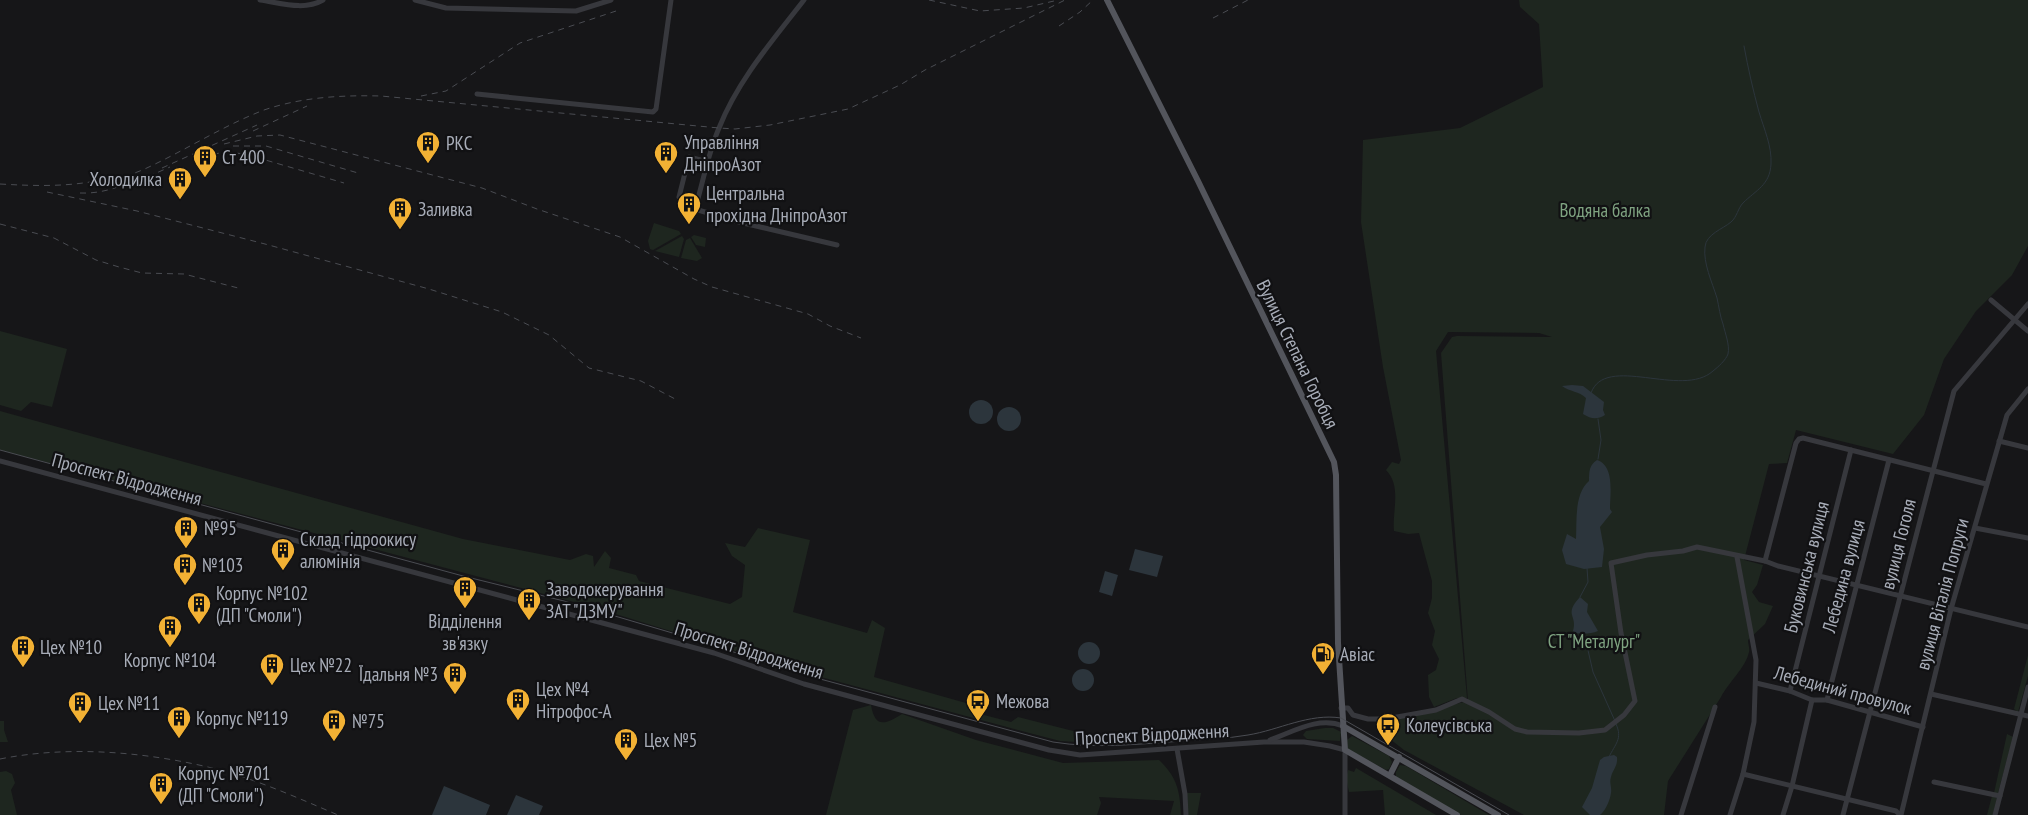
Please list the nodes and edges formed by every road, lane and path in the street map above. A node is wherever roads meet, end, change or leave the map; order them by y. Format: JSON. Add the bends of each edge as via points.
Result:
{"nodes":[{"id":1,"x":260,"y":0,"type":"edge"},
{"id":2,"x":323,"y":0,"type":"edge"},
{"id":3,"x":415,"y":0,"type":"edge"},
{"id":4,"x":611,"y":0,"type":"edge"},
{"id":5,"x":671,"y":0,"type":"edge"},
{"id":6,"x":804,"y":0,"type":"edge"},
{"id":7,"x":1107,"y":0,"type":"edge"},
{"id":8,"x":477,"y":94,"type":"dead end"},
{"id":9,"x":708,"y":162,"type":"junction"},
{"id":10,"x":697,"y":202,"type":"junction"},
{"id":11,"x":837,"y":245,"type":"dead end"},
{"id":12,"x":1991,"y":300,"type":"dead end"},
{"id":13,"x":2028,"y":304,"type":"edge"},
{"id":14,"x":2014,"y":320,"type":"junction"},
{"id":15,"x":2028,"y":331,"type":"edge"},
{"id":16,"x":2028,"y":390,"type":"edge"},
{"id":17,"x":1998,"y":441,"type":"junction"},
{"id":18,"x":2028,"y":448,"type":"edge"},
{"id":19,"x":1851,"y":450,"type":"junction"},
{"id":20,"x":1889,"y":460,"type":"junction"},
{"id":21,"x":0,"y":461,"type":"edge"},
{"id":22,"x":1932,"y":471,"type":"junction"},
{"id":23,"x":1986,"y":484,"type":"junction"},
{"id":24,"x":1975,"y":528,"type":"junction"},
{"id":25,"x":2028,"y":538,"type":"edge"},
{"id":26,"x":1736,"y":556,"type":"junction"},
{"id":27,"x":1765,"y":561,"type":"junction"},
{"id":28,"x":1820,"y":576,"type":"junction"},
{"id":29,"x":1856,"y":585,"type":"junction"},
{"id":30,"x":1900,"y":596,"type":"junction"},
{"id":31,"x":1951,"y":609,"type":"junction"},
{"id":32,"x":2028,"y":627,"type":"edge"},
{"id":33,"x":1756,"y":683,"type":"junction"},
{"id":34,"x":2028,"y":687,"type":"edge"},
{"id":35,"x":1790,"y":691,"type":"junction"},
{"id":36,"x":1931,"y":694,"type":"junction"},
{"id":37,"x":1812,"y":700,"type":"junction"},
{"id":38,"x":1827,"y":700,"type":"junction"},
{"id":39,"x":1715,"y":707,"type":"dead end"},
{"id":40,"x":1341,"y":708,"type":"junction"},
{"id":41,"x":1869,"y":713,"type":"junction"},
{"id":42,"x":2021,"y":714,"type":"junction"},
{"id":43,"x":1354,"y":715,"type":"junction"},
{"id":44,"x":1342,"y":716,"type":"junction"},
{"id":45,"x":2028,"y":716,"type":"edge"},
{"id":46,"x":1343,"y":726,"type":"junction"},
{"id":47,"x":1923,"y":726,"type":"junction"},
{"id":48,"x":1264,"y":742,"type":"junction"},
{"id":49,"x":1177,"y":749,"type":"junction"},
{"id":50,"x":1345,"y":750,"type":"junction"},
{"id":51,"x":1399,"y":757,"type":"junction"},
{"id":52,"x":1743,"y":774,"type":"junction"},
{"id":53,"x":1390,"y":775,"type":"junction"},
{"id":54,"x":1934,"y":782,"type":"dead end"},
{"id":55,"x":1792,"y":786,"type":"junction"},
{"id":56,"x":2000,"y":796,"type":"junction"},
{"id":57,"x":1847,"y":799,"type":"junction"},
{"id":58,"x":1186,"y":815,"type":"edge"},
{"id":59,"x":1345,"y":815,"type":"edge"},
{"id":60,"x":1457,"y":815,"type":"edge"},
{"id":61,"x":1498,"y":815,"type":"edge"},
{"id":62,"x":1681,"y":815,"type":"edge"},
{"id":63,"x":1730,"y":815,"type":"edge"},
{"id":64,"x":1783,"y":815,"type":"edge"},
{"id":65,"x":1843,"y":815,"type":"edge"},
{"id":66,"x":1900,"y":815,"type":"edge"},
{"id":67,"x":1995,"y":815,"type":"edge"}],
"edges":[{"from":1,"to":2,"type":"street","via":[[300,7]]},
{"from":3,"to":4,"type":"street","via":[[446,8],[576,11]]},
{"from":5,"to":8,"type":"street","via":[[653,112]]},
{"from":6,"to":9,"type":"street","via":[[738,89],[718,128]]},
{"from":7,"to":40,"type":"main road","name":"Вулиця Степана Горобця","via":[[1334,462]]},
{"from":9,"to":10,"type":"street"},
{"from":9,"to":10,"type":"street","via":[[689,157],[679,197]]},
{"from":10,"to":11,"type":"street","via":[[698,210]]},
{"from":12,"to":14,"type":"street"},
{"from":13,"to":14,"type":"street","name":"вулиця Гоголя"},
{"from":14,"to":15,"type":"street"},
{"from":14,"to":22,"type":"street","name":"вулиця Гоголя","via":[[1954,390]]},
{"from":16,"to":17,"type":"street","name":"вулиця Віталія Попруги","via":[[2006,414]]},
{"from":17,"to":18,"type":"street"},
{"from":17,"to":23,"type":"street","name":"вулиця Віталія Попруги"},
{"from":19,"to":20,"type":"street"},
{"from":19,"to":27,"type":"street","via":[[1799,439]]},
{"from":19,"to":28,"type":"street","name":"Буковинська вулиця"},
{"from":20,"to":22,"type":"street"},
{"from":20,"to":29,"type":"street","name":"Лебедина вулиця"},
{"from":21,"to":49,"type":"street","name":"Проспект Відродження","via":[[714,653],[804,684],[1049,750],[1080,755]]},
{"from":22,"to":23,"type":"street"},
{"from":22,"to":30,"type":"street","name":"вулиця Гоголя"},
{"from":23,"to":24,"type":"street","name":"вулиця Віталія Попруги"},
{"from":24,"to":25,"type":"street"},
{"from":24,"to":31,"type":"street","name":"вулиця Віталія Попруги"},
{"from":26,"to":27,"type":"street"},
{"from":26,"to":33,"type":"street","via":[[1756,654]]},
{"from":26,"to":43,"type":"street","via":[[1697,547],[1612,562],[1634,701],[1624,715],[1602,732],[1519,730],[1462,699],[1436,710],[1386,719]]},
{"from":27,"to":28,"type":"street"},
{"from":28,"to":29,"type":"street"},
{"from":28,"to":35,"type":"street","name":"Буковинська вулиця"},
{"from":29,"to":30,"type":"street"},
{"from":29,"to":38,"type":"street","name":"Лебедина вулиця"},
{"from":30,"to":31,"type":"street"},
{"from":30,"to":41,"type":"street","name":"вулиця Гоголя"},
{"from":31,"to":32,"type":"street"},
{"from":31,"to":36,"type":"street","name":"вулиця Віталія Попруги"},
{"from":33,"to":35,"type":"street","name":"Лебединий провулок"},
{"from":33,"to":52,"type":"street","via":[[1754,722]]},
{"from":34,"to":42,"type":"street"},
{"from":35,"to":37,"type":"street","name":"Лебединий провулок"},
{"from":36,"to":42,"type":"street"},
{"from":36,"to":47,"type":"street","name":"вулиця Віталія Попруги"},
{"from":37,"to":38,"type":"street","name":"Лебединий провулок"},
{"from":37,"to":55,"type":"street"},
{"from":38,"to":41,"type":"street","name":"Лебединий провулок"},
{"from":39,"to":62,"type":"street"},
{"from":40,"to":43,"type":"street","via":[[1350,709]]},
{"from":40,"to":44,"type":"main road","name":"Вулиця Степана Горобця"},
{"from":41,"to":47,"type":"street","name":"Лебединий провулок"},
{"from":41,"to":57,"type":"street","name":"вулиця Гоголя"},
{"from":42,"to":45,"type":"street"},
{"from":42,"to":56,"type":"street"},
{"from":43,"to":44,"type":"street"},
{"from":44,"to":46,"type":"main road","name":"Вулиця Степана Горобця"},
{"from":46,"to":48,"type":"street","name":"Проспект Відродження","via":[[1314,724]]},
{"from":46,"to":50,"type":"main road","name":"Вулиця Степана Горобця"},
{"from":46,"to":51,"type":"main road","name":"Проспект Відродження"},
{"from":47,"to":66,"type":"street","name":"вулиця Віталія Попруги"},
{"from":48,"to":49,"type":"street","name":"Проспект Відродження"},
{"from":48,"to":50,"type":"street","name":"Проспект Відродження","via":[[1304,742]]},
{"from":49,"to":58,"type":"street"},
{"from":50,"to":53,"type":"main road","name":"Проспект Відродження"},
{"from":50,"to":59,"type":"street"},
{"from":51,"to":53,"type":"main road"},
{"from":51,"to":61,"type":"main road","name":"Проспект Відродження"},
{"from":52,"to":55,"type":"street"},
{"from":52,"to":63,"type":"street"},
{"from":53,"to":60,"type":"main road","name":"Проспект Відродження"},
{"from":54,"to":56,"type":"street"},
{"from":55,"to":57,"type":"street"},
{"from":55,"to":64,"type":"street"},
{"from":56,"to":67,"type":"street"},
{"from":57,"to":65,"type":"street","name":"вулиця Гоголя"},
{"from":57,"to":66,"type":"street"}]}
